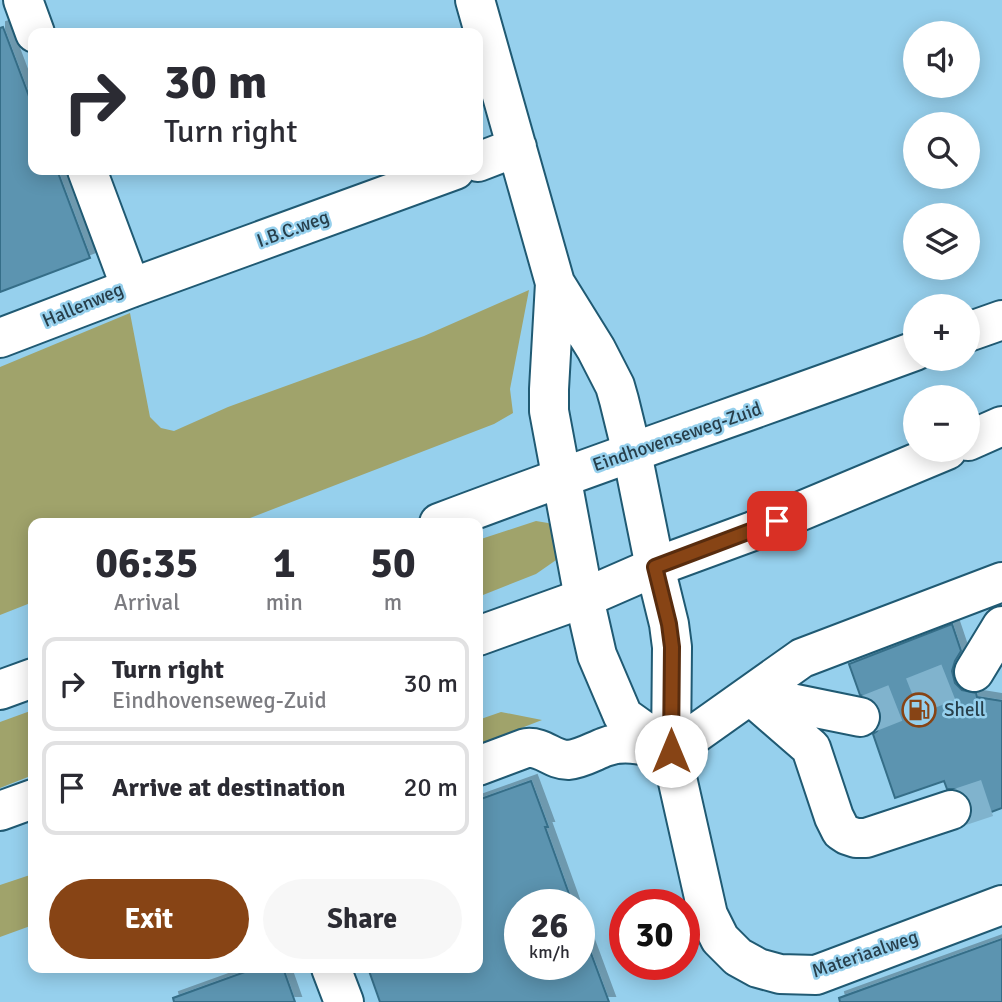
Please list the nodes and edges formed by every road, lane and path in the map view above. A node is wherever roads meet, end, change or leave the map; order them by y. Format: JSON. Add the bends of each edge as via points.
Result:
{"nodes":[{"id":1,"x":23,"y":0,"type":"edge"},
{"id":2,"x":475,"y":0,"type":"edge"},
{"id":3,"x":33,"y":28,"type":"edge"},
{"id":4,"x":517,"y":147,"type":"junction"},
{"id":5,"x":483,"y":160,"type":"edge"},
{"id":6,"x":89,"y":175,"type":"edge"},
{"id":7,"x":441,"y":175,"type":"edge"},
{"id":8,"x":555,"y":283,"type":"junction"},
{"id":9,"x":131,"y":288,"type":"junction"},
{"id":10,"x":1002,"y":320,"type":"edge"},
{"id":11,"x":980,"y":328,"type":"edge"},
{"id":12,"x":0,"y":338,"type":"edge"},
{"id":13,"x":903,"y":355,"type":"edge"},
{"id":14,"x":1002,"y":426,"type":"edge"},
{"id":15,"x":980,"y":436,"type":"edge"},
{"id":16,"x":632,"y":453,"type":"junction"},
{"id":17,"x":918,"y":462,"type":"edge"},
{"id":18,"x":562,"y":477,"type":"junction"},
{"id":19,"x":452,"y":518,"type":"edge"},
{"id":20,"x":655,"y":567,"type":"junction"},
{"id":21,"x":1002,"y":582,"type":"edge"},
{"id":22,"x":584,"y":598,"type":"junction"},
{"id":23,"x":1002,"y":626,"type":"edge"},
{"id":24,"x":483,"y":634,"type":"edge"},
{"id":25,"x":1002,"y":670,"type":"edge"},
{"id":26,"x":28,"y":680,"type":"edge"},
{"id":27,"x":0,"y":690,"type":"edge"},
{"id":28,"x":750,"y":695,"type":"junction"},
{"id":29,"x":860,"y":717,"type":"tunnel mouth"},
{"id":30,"x":671,"y":751,"type":"junction"},
{"id":31,"x":483,"y":764,"type":"edge"},
{"id":32,"x":28,"y":801,"type":"edge"},
{"id":33,"x":951,"y":810,"type":"tunnel mouth"},
{"id":34,"x":0,"y":811,"type":"edge"},
{"id":35,"x":1002,"y":905,"type":"edge"},
{"id":36,"x":333,"y":973,"type":"edge"},
{"id":37,"x":344,"y":1002,"type":"edge"}],
"edges":[{"from":1,"to":3,"type":"street"},
{"from":2,"to":4,"type":"street"},
{"from":4,"to":5,"type":"street"},
{"from":4,"to":8,"type":"street"},
{"from":6,"to":9,"type":"street","name":"Hallenweg"},
{"from":7,"to":9,"type":"street","name":"I.B.C.weg"},
{"from":8,"to":16,"type":"street","via":[[615,386]]},
{"from":8,"to":18,"type":"street","via":[[549,411]]},
{"from":9,"to":12,"type":"street","name":"Hallenweg"},
{"from":10,"to":11,"type":"street"},
{"from":13,"to":16,"type":"street","name":"Eindhovenseweg-Zuid"},
{"from":14,"to":15,"type":"street"},
{"from":16,"to":18,"type":"street","name":"Eindhovenseweg-Zuid"},
{"from":16,"to":20,"type":"street"},
{"from":17,"to":20,"type":"street"},
{"from":18,"to":19,"type":"street","name":"Eindhovenseweg-Zuid"},
{"from":18,"to":22,"type":"street"},
{"from":20,"to":22,"type":"street"},
{"from":20,"to":30,"type":"street","name":"Materiaalweg","via":[[672,647]]},
{"from":21,"to":28,"type":"street","via":[[802,658]]},
{"from":22,"to":24,"type":"street"},
{"from":22,"to":30,"type":"street","via":[[597,655],[622,716]]},
{"from":23,"to":25,"type":"street","via":[[974,672]]},
{"from":26,"to":27,"type":"street"},
{"from":28,"to":29,"type":"street"},
{"from":28,"to":30,"type":"street"},
{"from":28,"to":33,"type":"street","via":[[811,748],[837,825],[847,835],[866,838]]},
{"from":30,"to":31,"type":"street","via":[[615,744],[573,760],[526,748]]},
{"from":30,"to":35,"type":"street","name":"Materiaalweg","via":[[708,915],[720,939],[758,968],[816,975]]},
{"from":32,"to":34,"type":"street"},
{"from":36,"to":37,"type":"street"}]}
